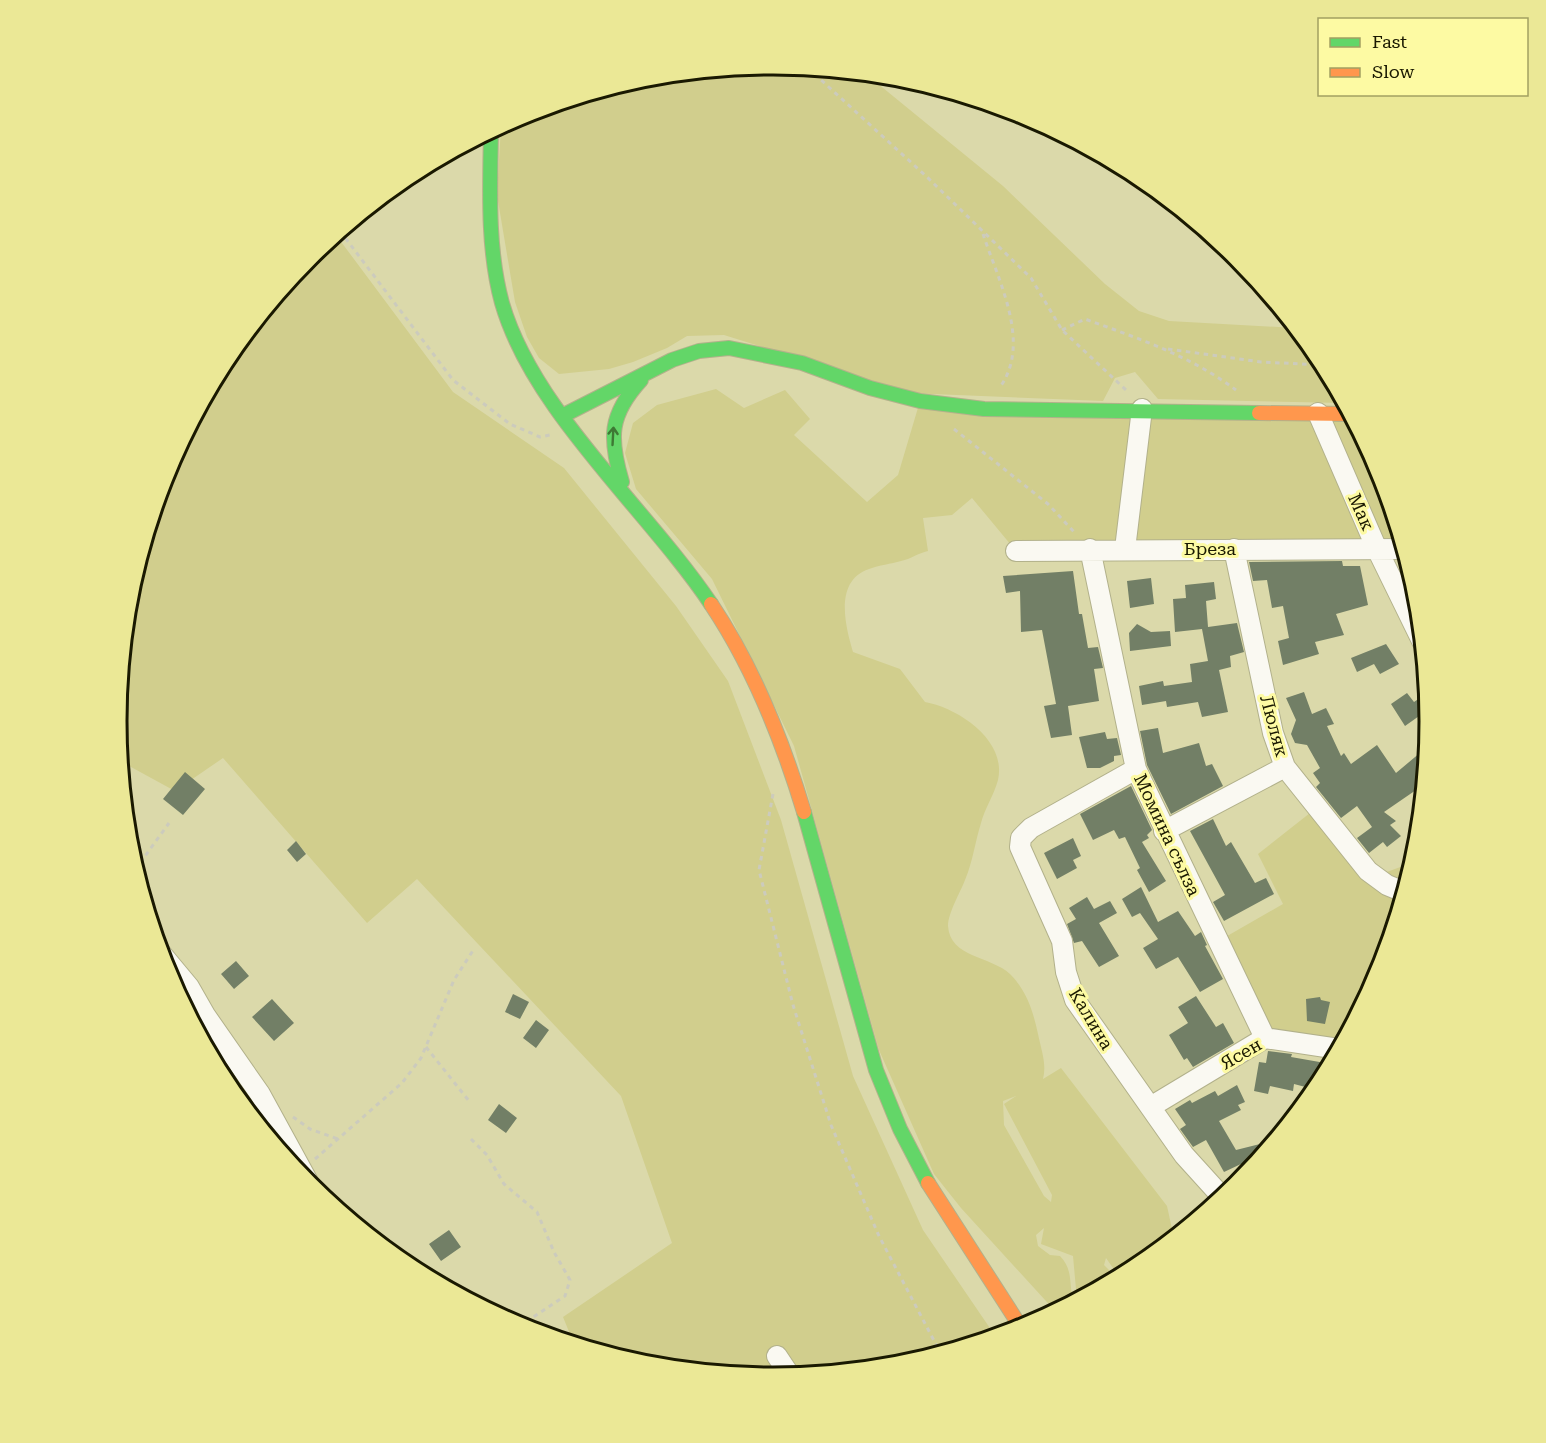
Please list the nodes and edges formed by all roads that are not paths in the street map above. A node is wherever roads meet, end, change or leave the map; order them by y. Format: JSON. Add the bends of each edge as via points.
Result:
{"nodes":[{"id":1,"x":491,"y":140,"type":"edge"},
{"id":2,"x":647,"y":374,"type":"junction"},
{"id":3,"x":542,"y":384,"type":"junction"},
{"id":4,"x":561,"y":390,"type":"dead end"},
{"id":5,"x":584,"y":391,"type":"dead end"},
{"id":6,"x":1142,"y":409,"type":"junction"},
{"id":7,"x":1318,"y":413,"type":"junction"},
{"id":8,"x":1341,"y":414,"type":"edge"},
{"id":9,"x":564,"y":415,"type":"junction"},
{"id":10,"x":625,"y":493,"type":"junction"},
{"id":11,"x":1376,"y":547,"type":"junction"},
{"id":12,"x":1395,"y":548,"type":"edge"},
{"id":13,"x":1090,"y":549,"type":"junction"},
{"id":14,"x":1125,"y":549,"type":"junction"},
{"id":15,"x":1234,"y":549,"type":"junction"},
{"id":16,"x":1016,"y":551,"type":"dead end"},
{"id":17,"x":1411,"y":619,"type":"edge"},
{"id":18,"x":1285,"y":767,"type":"junction"},
{"id":19,"x":1136,"y":769,"type":"junction"},
{"id":20,"x":1164,"y":831,"type":"junction"},
{"id":21,"x":1397,"y":889,"type":"edge"},
{"id":22,"x":178,"y":974,"type":"edge"},
{"id":23,"x":1265,"y":1038,"type":"junction"},
{"id":24,"x":1331,"y":1049,"type":"edge"},
{"id":25,"x":1152,"y":1107,"type":"junction"},
{"id":26,"x":289,"y":1150,"type":"edge"},
{"id":27,"x":1217,"y":1191,"type":"edge"},
{"id":28,"x":1016,"y":1320,"type":"edge"},
{"id":29,"x":777,"y":1356,"type":"dead end"},
{"id":30,"x":785,"y":1368,"type":"edge"}],
"edges":[{"from":1,"to":3,"type":"street","via":[[492,228],[499,288],[509,325]]},
{"from":2,"to":5,"type":"street"},
{"from":2,"to":6,"type":"street","via":[[699,351],[729,348],[802,363],[920,401],[984,409]]},
{"from":2,"to":9,"type":"street"},
{"from":10,"to":2,"type":"street","one_way":true,"via":[[611,436],[627,394]]},
{"from":3,"to":4,"type":"street"},
{"from":3,"to":9,"type":"street"},
{"from":6,"to":7,"type":"street"},
{"from":6,"to":14,"type":"street"},
{"from":7,"to":8,"type":"street"},
{"from":7,"to":11,"type":"street","name":"Мак"},
{"from":9,"to":10,"type":"street"},
{"from":10,"to":28,"type":"street","via":[[706,597],[755,680],[783,745],[808,824],[885,1096],[931,1188]]},
{"from":11,"to":12,"type":"street","name":"Бреза"},
{"from":11,"to":15,"type":"street","name":"Бреза"},
{"from":11,"to":17,"type":"street","name":"Мак"},
{"from":13,"to":14,"type":"street","name":"Бреза"},
{"from":13,"to":16,"type":"street","name":"Бреза"},
{"from":13,"to":19,"type":"street","name":"Момина сълза"},
{"from":14,"to":15,"type":"street","name":"Бреза"},
{"from":15,"to":18,"type":"street","name":"Люляк","via":[[1273,733]]},
{"from":18,"to":20,"type":"street"},
{"from":18,"to":21,"type":"street","name":"Люляк","via":[[1368,871]]},
{"from":19,"to":20,"type":"street","name":"Момина сълза"},
{"from":19,"to":25,"type":"street","name":"Калина","via":[[1030,828],[1021,838],[1020,847],[1062,941],[1075,1000]]},
{"from":20,"to":23,"type":"street","name":"Момина сълза"},
{"from":22,"to":26,"type":"street","via":[[254,1084]]},
{"from":23,"to":24,"type":"street","name":"Ясен"},
{"from":23,"to":25,"type":"street","name":"Ясен"},
{"from":25,"to":27,"type":"street","name":"Калина","via":[[1184,1155]]},
{"from":29,"to":30,"type":"street"}]}
